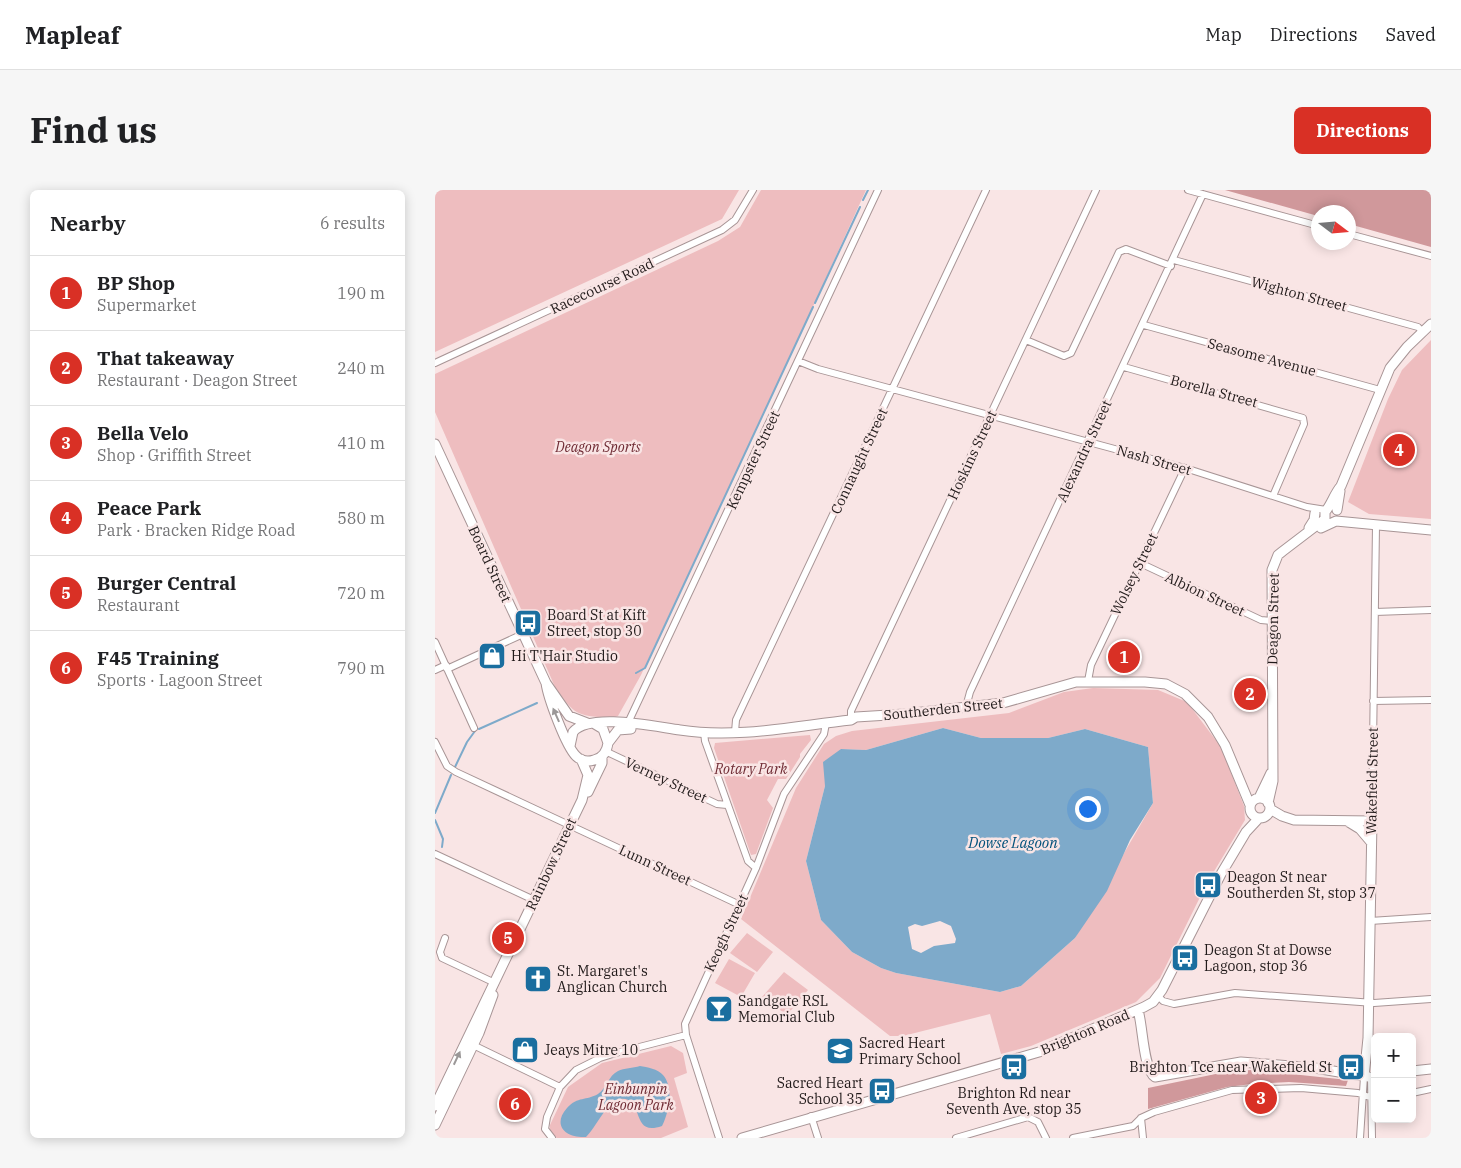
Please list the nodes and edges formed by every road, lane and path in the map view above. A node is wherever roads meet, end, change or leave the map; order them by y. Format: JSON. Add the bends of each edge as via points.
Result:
{"nodes":[{"id":1,"x":753,"y":190,"type":"edge"},
{"id":2,"x":878,"y":190,"type":"edge"},
{"id":3,"x":986,"y":190,"type":"edge"},
{"id":4,"x":1096,"y":190,"type":"edge"},
{"id":5,"x":1188,"y":190,"type":"edge"},
{"id":6,"x":1203,"y":194,"type":"junction"},
{"id":7,"x":1311,"y":224,"type":"edge"},
{"id":8,"x":1356,"y":236,"type":"edge"},
{"id":9,"x":1431,"y":256,"type":"edge"},
{"id":10,"x":1173,"y":263,"type":"junction"},
{"id":11,"x":1431,"y":324,"type":"edge"},
{"id":12,"x":1144,"y":325,"type":"junction"},
{"id":13,"x":1423,"y":332,"type":"junction"},
{"id":14,"x":1026,"y":340,"type":"junction"},
{"id":15,"x":798,"y":361,"type":"junction"},
{"id":16,"x":435,"y":363,"type":"edge"},
{"id":17,"x":1124,"y":367,"type":"junction"},
{"id":18,"x":893,"y":389,"type":"junction"},
{"id":19,"x":1380,"y":390,"type":"junction"},
{"id":20,"x":990,"y":416,"type":"junction"},
{"id":21,"x":1087,"y":442,"type":"junction"},
{"id":22,"x":435,"y":444,"type":"edge"},
{"id":23,"x":1185,"y":468,"type":"junction"},
{"id":24,"x":1273,"y":496,"type":"junction"},
{"id":25,"x":1311,"y":510,"type":"junction"},
{"id":26,"x":1331,"y":515,"type":"junction"},
{"id":27,"x":1376,"y":525,"type":"junction"},
{"id":28,"x":1308,"y":530,"type":"junction"},
{"id":29,"x":1431,"y":530,"type":"edge"},
{"id":30,"x":1301,"y":538,"type":"junction"},
{"id":31,"x":1140,"y":563,"type":"junction"},
{"id":32,"x":1431,"y":610,"type":"edge"},
{"id":33,"x":1375,"y":612,"type":"junction"},
{"id":34,"x":1271,"y":621,"type":"junction"},
{"id":35,"x":523,"y":634,"type":"junction"},
{"id":36,"x":435,"y":642,"type":"edge"},
{"id":37,"x":447,"y":667,"type":"junction"},
{"id":38,"x":435,"y":670,"type":"edge"},
{"id":39,"x":1088,"y":681,"type":"junction"},
{"id":40,"x":545,"y":683,"type":"junction"},
{"id":41,"x":1431,"y":700,"type":"edge"},
{"id":42,"x":1373,"y":701,"type":"junction"},
{"id":43,"x":966,"y":708,"type":"junction"},
{"id":44,"x":851,"y":720,"type":"junction"},
{"id":45,"x":590,"y":723,"type":"junction"},
{"id":46,"x":826,"y":723,"type":"junction"},
{"id":47,"x":626,"y":726,"type":"junction"},
{"id":48,"x":474,"y":728,"type":"dead end"},
{"id":49,"x":704,"y":732,"type":"junction"},
{"id":50,"x":735,"y":732,"type":"junction"},
{"id":51,"x":435,"y":742,"type":"edge"},
{"id":52,"x":570,"y":746,"type":"junction"},
{"id":53,"x":605,"y":750,"type":"junction"},
{"id":54,"x":581,"y":759,"type":"junction"},
{"id":55,"x":1271,"y":772,"type":"junction"},
{"id":56,"x":1241,"y":782,"type":"junction"},
{"id":57,"x":1258,"y":798,"type":"junction"},
{"id":58,"x":582,"y":800,"type":"junction"},
{"id":59,"x":727,"y":805,"type":"junction"},
{"id":60,"x":1269,"y":806,"type":"junction"},
{"id":61,"x":1256,"y":813,"type":"junction"},
{"id":62,"x":1294,"y":820,"type":"junction"},
{"id":63,"x":1347,"y":821,"type":"junction"},
{"id":64,"x":1372,"y":821,"type":"junction"},
{"id":65,"x":569,"y":826,"type":"junction"},
{"id":66,"x":1371,"y":842,"type":"junction"},
{"id":67,"x":435,"y":854,"type":"edge"},
{"id":68,"x":756,"y":868,"type":"junction"},
{"id":69,"x":534,"y":900,"type":"junction"},
{"id":70,"x":740,"y":905,"type":"junction"},
{"id":71,"x":1431,"y":917,"type":"edge"},
{"id":72,"x":1370,"y":921,"type":"junction"},
{"id":73,"x":445,"y":938,"type":"dead end"},
{"id":74,"x":495,"y":983,"type":"junction"},
{"id":75,"x":1158,"y":996,"type":"junction"},
{"id":76,"x":1431,"y":999,"type":"edge"},
{"id":77,"x":1368,"y":1003,"type":"junction"},
{"id":78,"x":1138,"y":1010,"type":"junction"},
{"id":79,"x":686,"y":1035,"type":"junction"},
{"id":80,"x":469,"y":1044,"type":"junction"},
{"id":81,"x":1431,"y":1069,"type":"edge"},
{"id":82,"x":1416,"y":1071,"type":"edge"},
{"id":83,"x":1370,"y":1075,"type":"edge"},
{"id":84,"x":560,"y":1087,"type":"junction"},
{"id":85,"x":1431,"y":1090,"type":"edge"},
{"id":86,"x":1416,"y":1092,"type":"edge"},
{"id":87,"x":1362,"y":1094,"type":"junction"},
{"id":88,"x":1371,"y":1097,"type":"edge"},
{"id":89,"x":438,"y":1104,"type":"edge"},
{"id":90,"x":811,"y":1116,"type":"junction"},
{"id":91,"x":1141,"y":1118,"type":"junction"},
{"id":92,"x":1373,"y":1123,"type":"edge"},
{"id":93,"x":435,"y":1124,"type":"edge"},
{"id":94,"x":435,"y":1135,"type":"edge"},
{"id":95,"x":552,"y":1138,"type":"edge"},
{"id":96,"x":719,"y":1138,"type":"edge"},
{"id":97,"x":742,"y":1138,"type":"edge"},
{"id":98,"x":818,"y":1138,"type":"edge"},
{"id":99,"x":956,"y":1138,"type":"edge"},
{"id":100,"x":1046,"y":1138,"type":"edge"},
{"id":101,"x":1073,"y":1138,"type":"edge"},
{"id":102,"x":1143,"y":1138,"type":"edge"},
{"id":103,"x":1359,"y":1138,"type":"edge"},
{"id":104,"x":1373,"y":1138,"type":"edge"}],
"edges":[{"from":1,"to":16,"type":"street","name":"Racecourse Road","via":[[735,220],[722,230]]},
{"from":2,"to":15,"type":"street","name":"Kempster Street"},
{"from":3,"to":18,"type":"street","name":"Connaught Street"},
{"from":4,"to":14,"type":"street","name":"Hoskins Street"},
{"from":5,"to":6,"type":"street"},
{"from":6,"to":7,"type":"street"},
{"from":6,"to":10,"type":"street","name":"Alexandra Street"},
{"from":8,"to":9,"type":"street"},
{"from":10,"to":12,"type":"street","name":"Alexandra Street"},
{"from":10,"to":13,"type":"street","name":"Wighton Street","via":[[1418,327]]},
{"from":10,"to":14,"type":"street","name":"Wighton Street","via":[[1126,249],[1119,252],[1071,353],[1064,356]]},
{"from":11,"to":13,"type":"main road"},
{"from":12,"to":17,"type":"street","name":"Alexandra Street"},
{"from":12,"to":19,"type":"street","name":"Seasome Avenue"},
{"from":13,"to":19,"type":"main road","via":[[1394,361]]},
{"from":14,"to":20,"type":"street","name":"Hoskins Street"},
{"from":15,"to":18,"type":"street","name":"Nash Street"},
{"from":15,"to":47,"type":"street","name":"Kempster Street"},
{"from":17,"to":21,"type":"street","name":"Alexandra Street"},
{"from":17,"to":24,"type":"street","name":"Borella Street","via":[[1303,418],[1304,424]]},
{"from":18,"to":20,"type":"street","name":"Nash Street"},
{"from":18,"to":50,"type":"street","name":"Connaught Street","via":[[736,720]]},
{"from":19,"to":26,"type":"main road","via":[[1341,486],[1335,493]]},
{"from":20,"to":21,"type":"street","name":"Nash Street"},
{"from":20,"to":44,"type":"street","name":"Hoskins Street","via":[[851,711]]},
{"from":21,"to":23,"type":"street","name":"Nash Street"},
{"from":21,"to":43,"type":"street","name":"Alexandra Street","via":[[967,699]]},
{"from":22,"to":35,"type":"main road","name":"Board Street"},
{"from":23,"to":24,"type":"street","name":"Nash Street"},
{"from":23,"to":31,"type":"street","name":"Wolsey Street"},
{"from":24,"to":25,"type":"street","name":"Nash Street"},
{"from":25,"to":26,"type":"street","name":"Nash Street"},
{"from":25,"to":28,"type":"main road","via":[[1314,520]]},
{"from":26,"to":27,"type":"main road"},
{"from":26,"to":28,"type":"main road","name":"Deagon Street"},
{"from":26,"to":30,"type":"main road","name":"Deagon Street","via":[[1308,536]]},
{"from":27,"to":29,"type":"main road"},
{"from":27,"to":33,"type":"street","name":"Wakefield Street"},
{"from":28,"to":30,"type":"main road","name":"Deagon Street"},
{"from":30,"to":34,"type":"main road","name":"Deagon Street","via":[[1283,550],[1274,563]]},
{"from":31,"to":34,"type":"street","name":"Albion Street","via":[[1261,620]]},
{"from":31,"to":39,"type":"street","name":"Wolsey Street","via":[[1091,665]]},
{"from":32,"to":33,"type":"street"},
{"from":33,"to":42,"type":"street","name":"Wakefield Street"},
{"from":34,"to":55,"type":"main road","name":"Deagon Street"},
{"from":35,"to":37,"type":"street"},
{"from":35,"to":40,"type":"main road","name":"Board Street"},
{"from":36,"to":37,"type":"street"},
{"from":37,"to":38,"type":"street"},
{"from":37,"to":48,"type":"street"},
{"from":39,"to":43,"type":"main road","name":"Southerden Street","via":[[1065,683],[1011,702]]},
{"from":39,"to":56,"type":"main road","name":"Southerden Street","via":[[1159,683],[1185,694],[1215,728]]},
{"from":40,"to":45,"type":"main road","name":"Board Street","via":[[569,716]]},
{"from":52,"to":40,"type":"main road","name":"Board Street","one_way":true},
{"from":41,"to":42,"type":"street"},
{"from":42,"to":64,"type":"street","name":"Wakefield Street"},
{"from":43,"to":44,"type":"main road","name":"Southerden Street"},
{"from":44,"to":46,"type":"main road","name":"Southerden Street"},
{"from":45,"to":47,"type":"main road","name":"Southerden Street"},
{"from":45,"to":52,"type":"main road","via":[[573,732]]},
{"from":45,"to":53,"type":"main road","via":[[603,729]]},
{"from":46,"to":50,"type":"main road","name":"Southerden Street"},
{"from":46,"to":68,"type":"street","via":[[824,734],[784,794]]},
{"from":47,"to":49,"type":"main road","name":"Southerden Street","via":[[666,732]]},
{"from":47,"to":53,"type":"main road","via":[[618,730]]},
{"from":49,"to":50,"type":"main road","name":"Southerden Street"},
{"from":49,"to":59,"type":"street"},
{"from":51,"to":65,"type":"street","name":"Lunn Street","via":[[451,769]]},
{"from":52,"to":54,"type":"main road"},
{"from":53,"to":54,"type":"main road","via":[[592,761]]},
{"from":53,"to":58,"type":"main road","name":"Rainbow Street","via":[[590,790]]},
{"from":53,"to":59,"type":"street","name":"Verney Street","via":[[717,804]]},
{"from":54,"to":58,"type":"main road","name":"Rainbow Street","via":[[588,775]]},
{"from":55,"to":57,"type":"main road","name":"Deagon Street"},
{"from":55,"to":60,"type":"main road","name":"Deagon Street","via":[[1273,781]]},
{"from":56,"to":57,"type":"main road","name":"Southerden Street"},
{"from":56,"to":61,"type":"main road","name":"Southerden Street"},
{"from":57,"to":60,"type":"main road","name":"Southerden Street"},
{"from":57,"to":61,"type":"main road"},
{"from":58,"to":65,"type":"main road","name":"Rainbow Street"},
{"from":59,"to":68,"type":"street","via":[[748,861]]},
{"from":60,"to":61,"type":"main road"},
{"from":60,"to":62,"type":"main road","name":"Southerden Street"},
{"from":61,"to":62,"type":"main road","via":[[1281,822]]},
{"from":61,"to":75,"type":"main road"},
{"from":62,"to":63,"type":"main road"},
{"from":63,"to":64,"type":"main road"},
{"from":63,"to":66,"type":"main road"},
{"from":64,"to":66,"type":"main road","name":"Wakefield Street"},
{"from":65,"to":69,"type":"main road","name":"Rainbow Street"},
{"from":65,"to":70,"type":"street","name":"Lunn Street"},
{"from":66,"to":72,"type":"main road","name":"Wakefield Street"},
{"from":67,"to":69,"type":"street"},
{"from":68,"to":70,"type":"street","name":"Keogh Street"},
{"from":69,"to":74,"type":"main road","name":"Rainbow Street"},
{"from":70,"to":79,"type":"street","name":"Keogh Street","via":[[686,1019]]},
{"from":71,"to":72,"type":"street"},
{"from":72,"to":77,"type":"main road","name":"Wakefield Street"},
{"from":73,"to":74,"type":"street","via":[[440,952],[442,958]]},
{"from":74,"to":80,"type":"main road","name":"Rainbow Street","via":[[489,990]]},
{"from":75,"to":77,"type":"street","via":[[1174,1004],[1235,993]]},
{"from":75,"to":78,"type":"main road","name":"Brighton Road"},
{"from":76,"to":77,"type":"street"},
{"from":77,"to":83,"type":"main road","name":"Wakefield Street"},
{"from":78,"to":83,"type":"main road","via":[[1148,1069],[1155,1077],[1241,1062]]},
{"from":78,"to":90,"type":"main road","name":"Brighton Road","via":[[1039,1052]]},
{"from":79,"to":84,"type":"street","via":[[600,1058],[569,1075]]},
{"from":79,"to":96,"type":"street","name":"Keogh Street"},
{"from":80,"to":84,"type":"street"},
{"from":80,"to":89,"type":"main road","name":"Rainbow Street"},
{"from":81,"to":82,"type":"main road"},
{"from":83,"to":87,"type":"street"},
{"from":84,"to":95,"type":"street","via":[[545,1125]]},
{"from":85,"to":86,"type":"street"},
{"from":87,"to":88,"type":"street"},
{"from":87,"to":91,"type":"street","via":[[1301,1088],[1232,1090]]},
{"from":87,"to":103,"type":"street"},
{"from":89,"to":93,"type":"main road","name":"Rainbow Street"},
{"from":90,"to":97,"type":"main road","name":"Brighton Road"},
{"from":90,"to":98,"type":"street"},
{"from":91,"to":101,"type":"street","via":[[1133,1126]]},
{"from":91,"to":102,"type":"street"},
{"from":92,"to":104,"type":"street"},
{"from":93,"to":94,"type":"main road"},
{"from":99,"to":100,"type":"street","via":[[1028,1117],[1038,1122]]}]}
